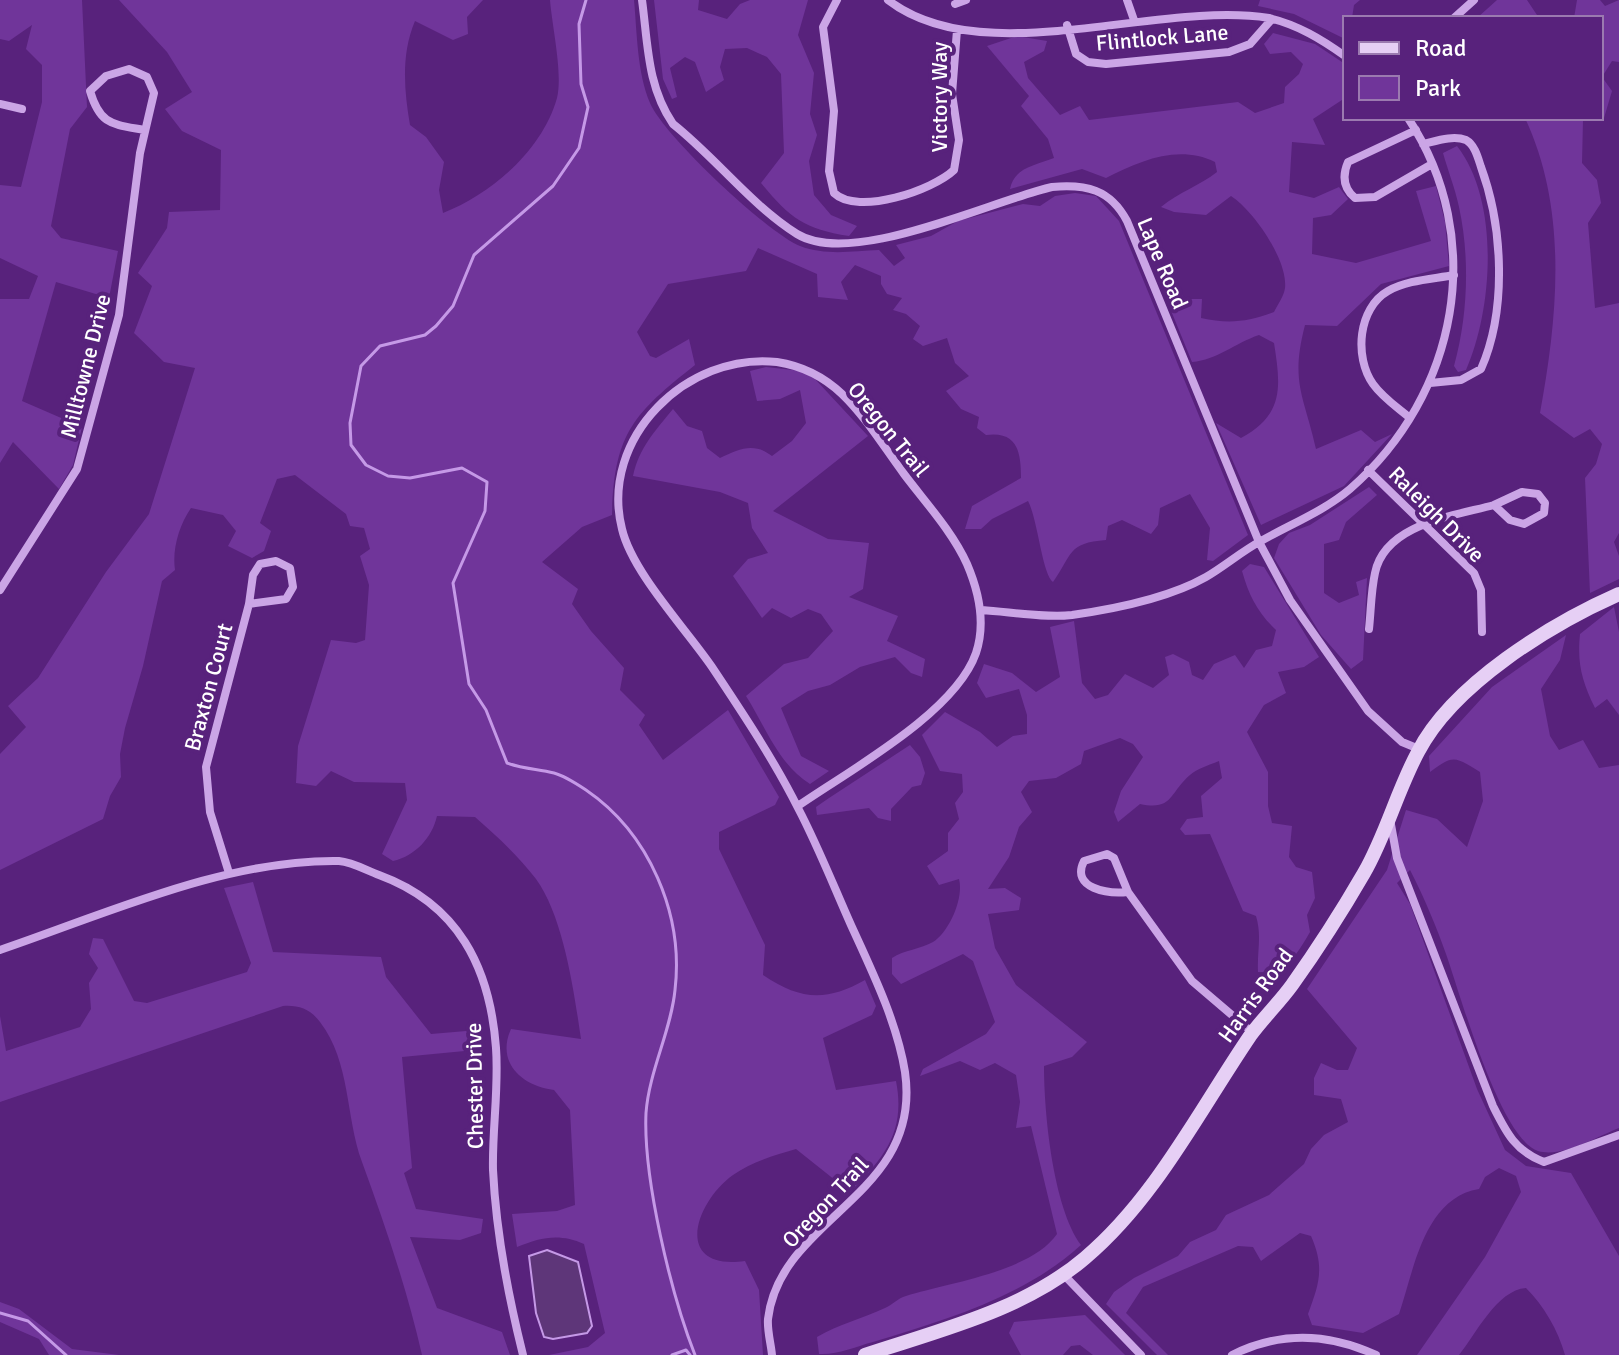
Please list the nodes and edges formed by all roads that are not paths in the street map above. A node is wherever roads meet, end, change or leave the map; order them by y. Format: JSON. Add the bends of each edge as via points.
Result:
{"nodes":[{"id":1,"x":642,"y":0,"type":"edge"},
{"id":2,"x":837,"y":0,"type":"edge"},
{"id":3,"x":888,"y":0,"type":"edge"},
{"id":4,"x":966,"y":0,"type":"edge"},
{"id":5,"x":1127,"y":0,"type":"edge"},
{"id":6,"x":1474,"y":0,"type":"edge"},
{"id":7,"x":955,"y":4,"type":"dead end"},
{"id":8,"x":1456,"y":16,"type":"edge"},
{"id":9,"x":1272,"y":19,"type":"junction"},
{"id":10,"x":1134,"y":20,"type":"junction"},
{"id":11,"x":1067,"y":25,"type":"junction"},
{"id":12,"x":957,"y":30,"type":"junction"},
{"id":13,"x":1343,"y":55,"type":"edge"},
{"id":14,"x":0,"y":104,"type":"edge"},
{"id":15,"x":22,"y":109,"type":"dead end"},
{"id":16,"x":1409,"y":120,"type":"edge"},
{"id":17,"x":144,"y":130,"type":"junction"},
{"id":18,"x":1416,"y":130,"type":"junction"},
{"id":19,"x":1423,"y":144,"type":"junction"},
{"id":20,"x":1432,"y":164,"type":"junction"},
{"id":21,"x":1454,"y":275,"type":"junction"},
{"id":22,"x":1430,"y":383,"type":"junction"},
{"id":23,"x":1410,"y":418,"type":"junction"},
{"id":24,"x":1368,"y":470,"type":"junction"},
{"id":25,"x":1494,"y":505,"type":"junction"},
{"id":26,"x":1426,"y":523,"type":"junction"},
{"id":27,"x":1259,"y":542,"type":"junction"},
{"id":28,"x":0,"y":590,"type":"edge"},
{"id":29,"x":1619,"y":594,"type":"edge"},
{"id":30,"x":249,"y":604,"type":"junction"},
{"id":31,"x":982,"y":610,"type":"junction"},
{"id":32,"x":1369,"y":629,"type":"dead end"},
{"id":33,"x":1482,"y":632,"type":"dead end"},
{"id":34,"x":1419,"y":749,"type":"junction"},
{"id":35,"x":798,"y":806,"type":"junction"},
{"id":36,"x":1390,"y":818,"type":"junction"},
{"id":37,"x":229,"y":873,"type":"junction"},
{"id":38,"x":1128,"y":892,"type":"junction"},
{"id":39,"x":0,"y":950,"type":"edge"},
{"id":40,"x":1253,"y":1033,"type":"junction"},
{"id":41,"x":1619,"y":1135,"type":"edge"},
{"id":42,"x":1062,"y":1273,"type":"junction"},
{"id":43,"x":523,"y":1355,"type":"edge"},
{"id":44,"x":772,"y":1355,"type":"edge"},
{"id":45,"x":865,"y":1355,"type":"edge"},
{"id":46,"x":1141,"y":1355,"type":"edge"},
{"id":47,"x":1232,"y":1355,"type":"edge"},
{"id":48,"x":1376,"y":1355,"type":"edge"}],
"edges":[{"from":1,"to":27,"type":"street","name":"Lape Road","via":[[653,87],[667,115],[770,213],[808,239],[839,245],[881,240],[1052,187],[1078,185],[1107,194],[1127,221]]},
{"from":2,"to":12,"type":"street","name":"Victory Way","via":[[823,27],[834,111],[829,171],[834,193],[847,201],[919,192],[954,170],[959,140],[952,94]]},
{"from":3,"to":12,"type":"street"},
{"from":4,"to":7,"type":"street"},
{"from":5,"to":10,"type":"street"},
{"from":6,"to":8,"type":"street"},
{"from":9,"to":10,"type":"street","via":[[1202,15]]},
{"from":9,"to":11,"type":"street","name":"Flintlock Lane","via":[[1250,44],[1229,52],[1106,64],[1076,54]]},
{"from":9,"to":13,"type":"street","via":[[1316,36]]},
{"from":10,"to":11,"type":"street"},
{"from":11,"to":12,"type":"street","via":[[1003,32]]},
{"from":14,"to":15,"type":"street"},
{"from":16,"to":18,"type":"street"},
{"from":17,"to":17,"type":"street","name":"Milltowne Drive","via":[[154,93],[147,77],[129,69],[106,76],[90,91],[96,111],[110,124]]},
{"from":17,"to":28,"type":"street","name":"Milltowne Drive","via":[[119,315],[77,469]]},
{"from":18,"to":19,"type":"street"},
{"from":18,"to":20,"type":"street","via":[[1348,162],[1348,192],[1355,198],[1375,197]]},
{"from":19,"to":20,"type":"street"},
{"from":19,"to":22,"type":"street","via":[[1448,138],[1472,145],[1490,197],[1497,254],[1495,314],[1481,369],[1461,380]]},
{"from":20,"to":21,"type":"street","via":[[1451,226]]},
{"from":21,"to":22,"type":"street","via":[[1449,328]]},
{"from":21,"to":23,"type":"street","via":[[1398,286],[1375,300],[1365,317],[1367,371],[1381,394]]},
{"from":22,"to":23,"type":"street"},
{"from":23,"to":24,"type":"street"},
{"from":24,"to":26,"type":"street","name":"Raleigh Drive"},
{"from":24,"to":27,"type":"street","via":[[1312,515]]},
{"from":25,"to":25,"type":"street","via":[[1522,492],[1538,494],[1545,503],[1542,515],[1524,524],[1510,520]]},
{"from":25,"to":26,"type":"street"},
{"from":26,"to":32,"type":"street","via":[[1392,544],[1380,560]]},
{"from":26,"to":33,"type":"street","name":"Raleigh Drive","via":[[1474,573],[1481,590]]},
{"from":27,"to":31,"type":"street","via":[[1203,579],[1146,599],[1070,615]]},
{"from":27,"to":34,"type":"street","name":"Lape Road","via":[[1290,600],[1368,711],[1402,742]]},
{"from":29,"to":34,"type":"street","name":"Harris Road","via":[[1495,667]]},
{"from":30,"to":30,"type":"street","name":"Braxton Court","via":[[286,599],[293,587],[290,568],[276,561],[260,564]]},
{"from":30,"to":37,"type":"street","name":"Braxton Court","via":[[206,767],[210,812]]},
{"from":31,"to":35,"type":"street","name":"Oregon Trail","via":[[976,655],[961,683],[936,709]]},
{"from":31,"to":35,"type":"street","name":"Oregon Trail","via":[[966,563],[945,529],[842,394],[806,367],[731,364],[696,378],[665,399],[630,440],[619,484],[623,533],[640,569],[716,673]]},
{"from":34,"to":36,"type":"street","name":"Harris Road"},
{"from":35,"to":44,"type":"street","name":"Oregon Trail","via":[[893,1028],[908,1110],[896,1145],[878,1173],[806,1244],[784,1275],[768,1320]]},
{"from":36,"to":40,"type":"street","name":"Harris Road","via":[[1365,872],[1292,984]]},
{"from":36,"to":41,"type":"street","via":[[1397,858],[1509,1138],[1528,1156],[1544,1162]]},
{"from":37,"to":39,"type":"street","name":"Chester Drive"},
{"from":37,"to":43,"type":"street","name":"Chester Drive","via":[[343,861],[435,903],[458,931],[488,990],[496,1049],[493,1171],[508,1293]]},
{"from":38,"to":38,"type":"street","via":[[1114,858],[1098,855],[1084,861],[1081,870],[1091,887],[1109,894]]},
{"from":38,"to":40,"type":"street","via":[[1192,981]]},
{"from":40,"to":42,"type":"street","name":"Harris Road","via":[[1128,1218]]},
{"from":42,"to":45,"type":"street","name":"Harris Road","via":[[1023,1299]]},
{"from":42,"to":46,"type":"street"},
{"from":47,"to":48,"type":"street","via":[[1300,1336],[1343,1341]]}]}
